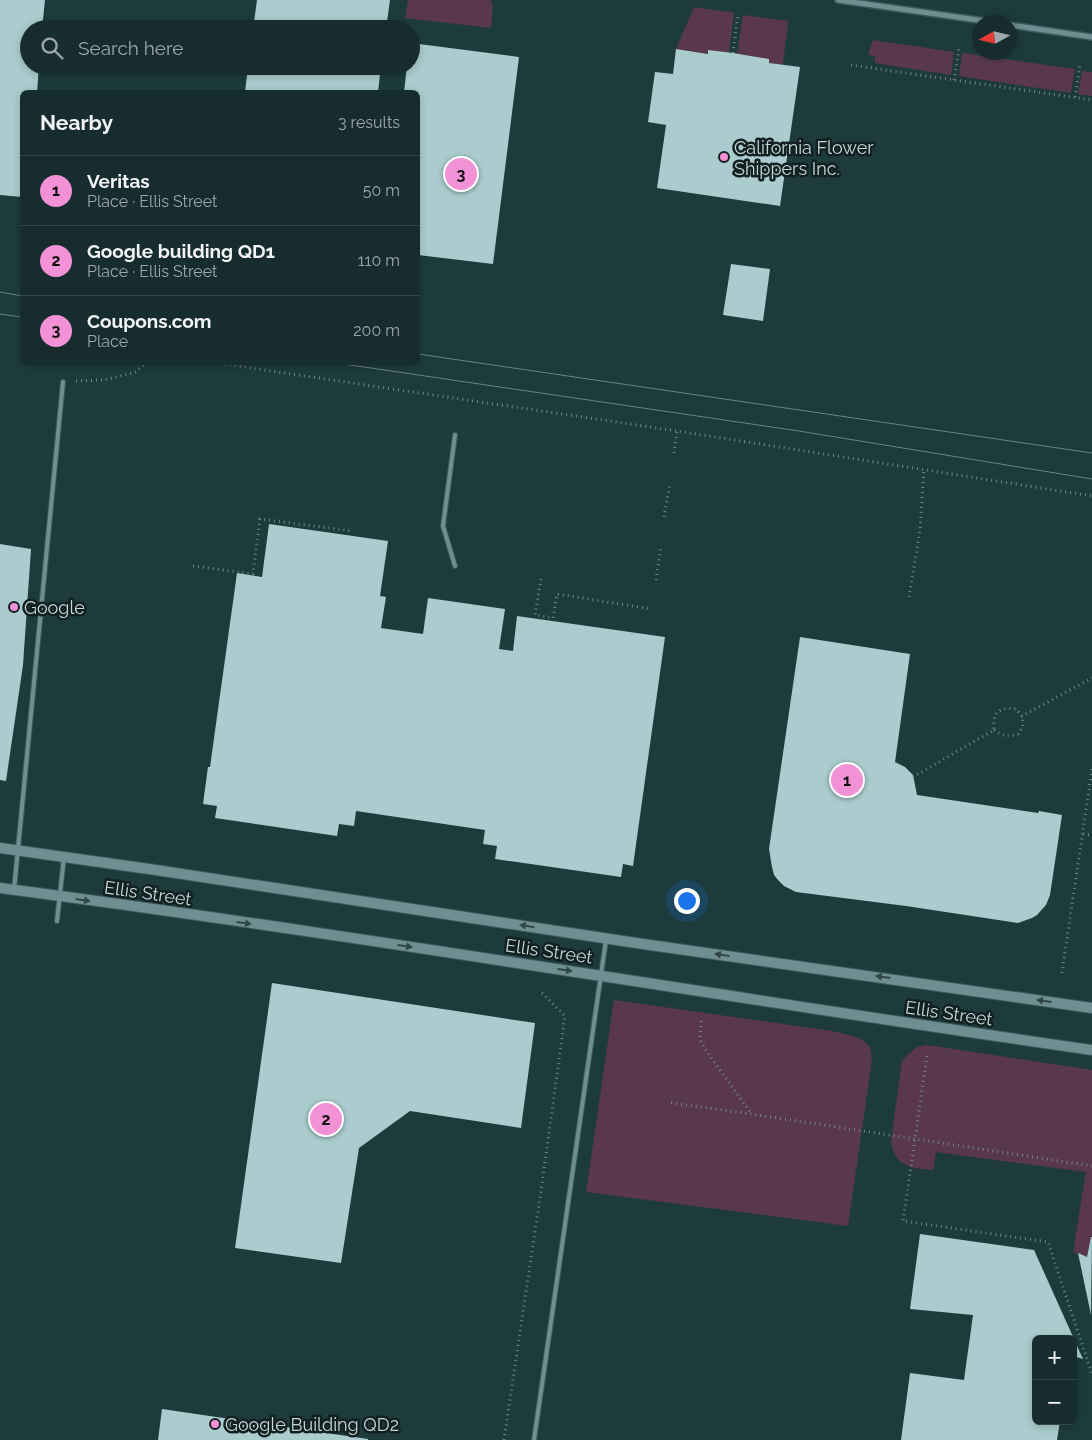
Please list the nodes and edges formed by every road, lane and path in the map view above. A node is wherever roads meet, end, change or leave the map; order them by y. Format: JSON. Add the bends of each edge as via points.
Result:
{"nodes":[{"id":1,"x":838,"y":0,"type":"edge"},
{"id":2,"x":738,"y":15,"type":"dead end"},
{"id":3,"x":972,"y":19,"type":"edge"},
{"id":4,"x":1017,"y":26,"type":"edge"},
{"id":5,"x":1092,"y":37,"type":"edge"},
{"id":6,"x":959,"y":48,"type":"dead end"},
{"id":7,"x":733,"y":53,"type":"dead end"},
{"id":8,"x":851,"y":65,"type":"dead end"},
{"id":9,"x":1080,"y":65,"type":"dead end"},
{"id":10,"x":954,"y":80,"type":"junction"},
{"id":11,"x":1075,"y":97,"type":"junction"},
{"id":12,"x":1092,"y":100,"type":"edge"},
{"id":13,"x":143,"y":365,"type":"edge"},
{"id":14,"x":230,"y":365,"type":"edge"},
{"id":15,"x":63,"y":382,"type":"joint"},
{"id":16,"x":677,"y":431,"type":"junction"},
{"id":17,"x":455,"y":436,"type":"dead end"},
{"id":18,"x":674,"y":454,"type":"dead end"},
{"id":19,"x":924,"y":469,"type":"junction"},
{"id":20,"x":670,"y":483,"type":"dead end"},
{"id":21,"x":1092,"y":496,"type":"edge"},
{"id":22,"x":664,"y":517,"type":"dead end"},
{"id":23,"x":352,"y":531,"type":"dead end"},
{"id":24,"x":661,"y":546,"type":"dead end"},
{"id":25,"x":193,"y":566,"type":"dead end"},
{"id":26,"x":454,"y":566,"type":"dead end"},
{"id":27,"x":541,"y":579,"type":"dead end"},
{"id":28,"x":656,"y":580,"type":"dead end"},
{"id":29,"x":909,"y":597,"type":"dead end"},
{"id":30,"x":651,"y":609,"type":"dead end"},
{"id":31,"x":1092,"y":678,"type":"edge"},
{"id":32,"x":1022,"y":716,"type":"junction"},
{"id":33,"x":994,"y":730,"type":"junction"},
{"id":34,"x":1092,"y":769,"type":"edge"},
{"id":35,"x":913,"y":776,"type":"dead end"},
{"id":36,"x":1083,"y":834,"type":"junction"},
{"id":37,"x":1092,"y":835,"type":"edge"},
{"id":38,"x":0,"y":848,"type":"edge"},
{"id":39,"x":18,"y":850,"type":"junction"},
{"id":40,"x":64,"y":857,"type":"junction"},
{"id":41,"x":0,"y":888,"type":"edge"},
{"id":42,"x":14,"y":890,"type":"junction"},
{"id":43,"x":60,"y":896,"type":"junction"},
{"id":44,"x":57,"y":921,"type":"dead end"},
{"id":45,"x":606,"y":938,"type":"junction"},
{"id":46,"x":1062,"y":973,"type":"dead end"},
{"id":47,"x":601,"y":975,"type":"junction"},
{"id":48,"x":541,"y":992,"type":"dead end"},
{"id":49,"x":1092,"y":1008,"type":"edge"},
{"id":50,"x":701,"y":1021,"type":"dead end"},
{"id":51,"x":1092,"y":1050,"type":"edge"},
{"id":52,"x":926,"y":1056,"type":"dead end"},
{"id":53,"x":671,"y":1103,"type":"dead end"},
{"id":54,"x":752,"y":1114,"type":"junction"},
{"id":55,"x":915,"y":1139,"type":"junction"},
{"id":56,"x":1092,"y":1166,"type":"edge"},
{"id":57,"x":1092,"y":1374,"type":"edge"},
{"id":58,"x":504,"y":1440,"type":"edge"},
{"id":59,"x":534,"y":1440,"type":"edge"}],
"edges":[{"from":1,"to":3,"type":"street"},
{"from":2,"to":7,"type":"path"},
{"from":4,"to":5,"type":"street"},
{"from":6,"to":10,"type":"path"},
{"from":8,"to":10,"type":"path"},
{"from":9,"to":11,"type":"path"},
{"from":10,"to":11,"type":"path"},
{"from":11,"to":12,"type":"path"},
{"from":13,"to":15,"type":"path","via":[[136,372],[104,380]]},
{"from":14,"to":16,"type":"path"},
{"from":15,"to":39,"type":"lane"},
{"from":16,"to":18,"type":"path"},
{"from":16,"to":19,"type":"path"},
{"from":17,"to":26,"type":"lane","via":[[443,526]]},
{"from":19,"to":21,"type":"path"},
{"from":19,"to":29,"type":"path","via":[[920,531]]},
{"from":20,"to":22,"type":"path"},
{"from":23,"to":25,"type":"path","via":[[260,520],[253,574]]},
{"from":24,"to":28,"type":"path"},
{"from":27,"to":30,"type":"path","via":[[535,615],[553,618],[557,594]]},
{"from":31,"to":32,"type":"path"},
{"from":32,"to":33,"type":"path","via":[[1023,726],[1018,734],[1008,737]]},
{"from":32,"to":33,"type":"path","via":[[1016,709],[1006,707],[997,712],[993,720]]},
{"from":33,"to":35,"type":"path"},
{"from":34,"to":36,"type":"path"},
{"from":36,"to":37,"type":"path"},
{"from":36,"to":46,"type":"path"},
{"from":38,"to":39,"type":"main road","name":"Ellis Street"},
{"from":39,"to":40,"type":"main road","name":"Ellis Street"},
{"from":39,"to":42,"type":"lane"},
{"from":40,"to":43,"type":"lane"},
{"from":45,"to":40,"type":"main road","name":"Ellis Street","one_way":true},
{"from":41,"to":42,"type":"main road","name":"Ellis Street"},
{"from":42,"to":43,"type":"main road","name":"Ellis Street"},
{"from":43,"to":44,"type":"lane"},
{"from":43,"to":47,"type":"main road","name":"Ellis Street","one_way":true},
{"from":45,"to":47,"type":"lane"},
{"from":49,"to":45,"type":"main road","name":"Ellis Street","one_way":true},
{"from":47,"to":51,"type":"main road","name":"Ellis Street"},
{"from":47,"to":59,"type":"lane"},
{"from":48,"to":58,"type":"path","via":[[565,1016]]},
{"from":50,"to":54,"type":"path","via":[[700,1040]]},
{"from":52,"to":55,"type":"path"},
{"from":53,"to":54,"type":"path"},
{"from":54,"to":55,"type":"path"},
{"from":55,"to":56,"type":"path"},
{"from":55,"to":57,"type":"path","via":[[903,1221],[1048,1242]]}]}
